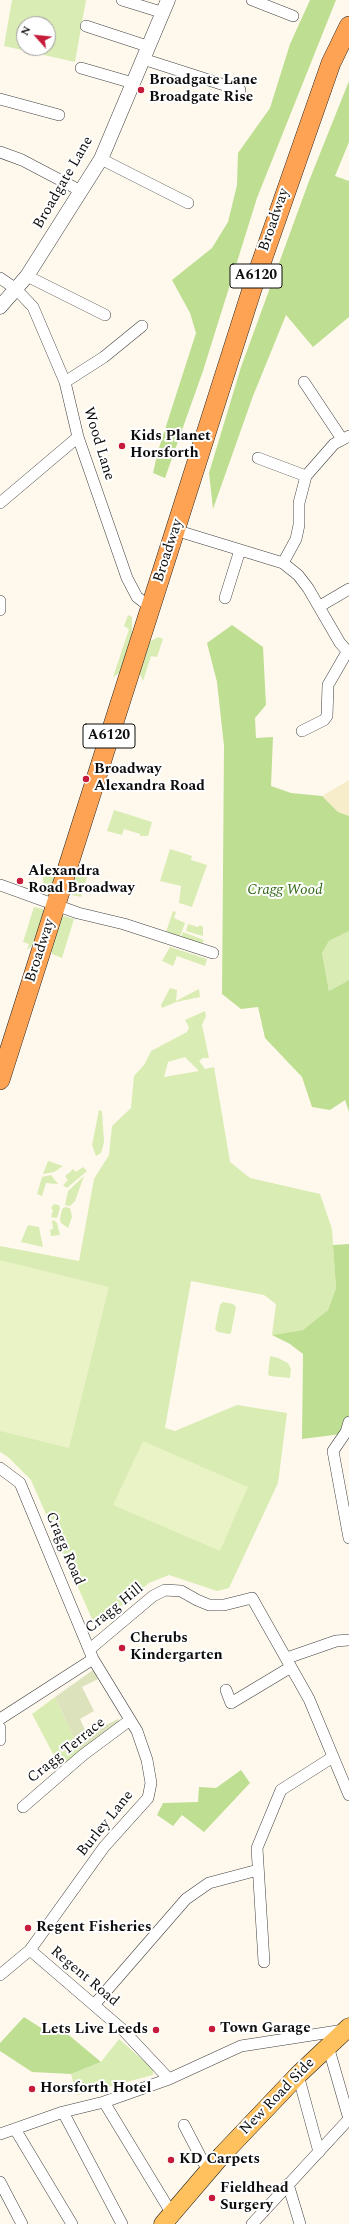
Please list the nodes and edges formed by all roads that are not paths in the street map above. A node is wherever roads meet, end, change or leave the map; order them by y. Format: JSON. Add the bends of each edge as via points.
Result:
{"nodes":[{"id":1,"x":122,"y":0,"type":"edge"},
{"id":2,"x":252,"y":0,"type":"edge"},
{"id":3,"x":164,"y":6,"type":"edge"},
{"id":4,"x":294,"y":16,"type":"dead end"},
{"id":5,"x":86,"y":26,"type":"dead end"},
{"id":6,"x":349,"y":26,"type":"edge"},
{"id":7,"x":145,"y":52,"type":"junction"},
{"id":8,"x":81,"y":68,"type":"dead end"},
{"id":9,"x":133,"y":84,"type":"junction"},
{"id":10,"x":240,"y":90,"type":"dead end"},
{"id":11,"x":0,"y":99,"type":"edge"},
{"id":12,"x":59,"y":115,"type":"dead end"},
{"id":13,"x":0,"y":152,"type":"edge"},
{"id":14,"x":101,"y":159,"type":"junction"},
{"id":15,"x":81,"y":191,"type":"junction"},
{"id":16,"x":188,"y":203,"type":"dead end"},
{"id":17,"x":27,"y":276,"type":"junction"},
{"id":18,"x":0,"y":278,"type":"edge"},
{"id":19,"x":16,"y":289,"type":"junction"},
{"id":20,"x":0,"y":307,"type":"edge"},
{"id":21,"x":105,"y":315,"type":"dead end"},
{"id":22,"x":142,"y":326,"type":"dead end"},
{"id":23,"x":64,"y":382,"type":"junction"},
{"id":24,"x":304,"y":382,"type":"dead end"},
{"id":25,"x":78,"y":437,"type":"junction"},
{"id":26,"x":345,"y":438,"type":"edge"},
{"id":27,"x":258,"y":458,"type":"dead end"},
{"id":28,"x":306,"y":476,"type":"junction"},
{"id":29,"x":0,"y":503,"type":"edge"},
{"id":30,"x":176,"y":530,"type":"junction"},
{"id":31,"x":240,"y":550,"type":"junction"},
{"id":32,"x":284,"y":563,"type":"junction"},
{"id":33,"x":349,"y":589,"type":"edge"},
{"id":34,"x":225,"y":598,"type":"dead end"},
{"id":35,"x":0,"y":601,"type":"edge"},
{"id":36,"x":320,"y":606,"type":"junction"},
{"id":37,"x":150,"y":607,"type":"junction"},
{"id":38,"x":0,"y":610,"type":"edge"},
{"id":39,"x":348,"y":653,"type":"edge"},
{"id":40,"x":302,"y":731,"type":"dead end"},
{"id":41,"x":0,"y":885,"type":"edge"},
{"id":42,"x":56,"y":904,"type":"junction"},
{"id":43,"x":213,"y":953,"type":"dead end"},
{"id":44,"x":0,"y":1080,"type":"edge"},
{"id":45,"x":349,"y":1422,"type":"edge"},
{"id":46,"x":0,"y":1468,"type":"edge"},
{"id":47,"x":349,"y":1538,"type":"edge"},
{"id":48,"x":349,"y":1640,"type":"edge"},
{"id":49,"x":92,"y":1654,"type":"junction"},
{"id":50,"x":289,"y":1663,"type":"junction"},
{"id":51,"x":226,"y":1690,"type":"dead end"},
{"id":52,"x":0,"y":1719,"type":"edge"},
{"id":53,"x":130,"y":1720,"type":"junction"},
{"id":54,"x":0,"y":1728,"type":"edge"},
{"id":55,"x":0,"y":1740,"type":"edge"},
{"id":56,"x":333,"y":1757,"type":"junction"},
{"id":57,"x":349,"y":1795,"type":"edge"},
{"id":58,"x":23,"y":1806,"type":"dead end"},
{"id":59,"x":258,"y":1870,"type":"junction"},
{"id":60,"x":30,"y":1950,"type":"junction"},
{"id":61,"x":264,"y":1962,"type":"dead end"},
{"id":62,"x":0,"y":1976,"type":"edge"},
{"id":63,"x":94,"y":2005,"type":"junction"},
{"id":64,"x":347,"y":2028,"type":"edge"},
{"id":65,"x":328,"y":2046,"type":"junction"},
{"id":66,"x":298,"y":2075,"type":"junction"},
{"id":67,"x":169,"y":2079,"type":"junction"},
{"id":68,"x":104,"y":2102,"type":"junction"},
{"id":69,"x":63,"y":2112,"type":"junction"},
{"id":70,"x":349,"y":2119,"type":"edge"},
{"id":71,"x":184,"y":2125,"type":"dead end"},
{"id":72,"x":16,"y":2129,"type":"junction"},
{"id":73,"x":0,"y":2134,"type":"edge"},
{"id":74,"x":319,"y":2152,"type":"junction"},
{"id":75,"x":208,"y":2171,"type":"junction"},
{"id":76,"x":0,"y":2182,"type":"edge"},
{"id":77,"x":288,"y":2184,"type":"junction"},
{"id":78,"x":167,"y":2219,"type":"edge"},
{"id":79,"x":22,"y":2224,"type":"edge"},
{"id":80,"x":72,"y":2224,"type":"edge"},
{"id":81,"x":122,"y":2224,"type":"edge"},
{"id":82,"x":252,"y":2224,"type":"edge"},
{"id":83,"x":300,"y":2224,"type":"edge"}],
"edges":[{"from":1,"to":3,"type":"street"},
{"from":2,"to":4,"type":"street"},
{"from":3,"to":7,"type":"street","name":"Broadgate Lane"},
{"from":5,"to":7,"type":"street"},
{"from":6,"to":30,"type":"highway","name":"Broadway","number":"A6120","via":[[331,63],[282,200]]},
{"from":7,"to":9,"type":"street","name":"Broadgate Lane"},
{"from":7,"to":10,"type":"street"},
{"from":8,"to":9,"type":"street"},
{"from":9,"to":14,"type":"street","name":"Broadgate Lane"},
{"from":11,"to":12,"type":"street"},
{"from":13,"to":15,"type":"street","via":[[22,160]]},
{"from":14,"to":15,"type":"street","name":"Broadgate Lane"},
{"from":14,"to":16,"type":"street"},
{"from":15,"to":17,"type":"street","name":"Broadgate Lane"},
{"from":17,"to":19,"type":"street","name":"Broadgate Lane"},
{"from":17,"to":21,"type":"street"},
{"from":18,"to":19,"type":"street","name":"Wood Lane"},
{"from":19,"to":20,"type":"street","name":"Broadgate Lane"},
{"from":19,"to":23,"type":"street","name":"Wood Lane","via":[[33,307]]},
{"from":22,"to":23,"type":"street","via":[[104,357]]},
{"from":23,"to":25,"type":"street","name":"Wood Lane"},
{"from":24,"to":26,"type":"street"},
{"from":25,"to":29,"type":"street"},
{"from":25,"to":37,"type":"street","name":"Wood Lane","via":[[127,578],[137,597]]},
{"from":26,"to":28,"type":"street","via":[[316,463]]},
{"from":27,"to":28,"type":"street"},
{"from":28,"to":32,"type":"street","via":[[299,503],[296,539]]},
{"from":30,"to":31,"type":"street"},
{"from":30,"to":37,"type":"highway","name":"Broadway","number":"A6120"},
{"from":31,"to":32,"type":"street"},
{"from":31,"to":34,"type":"street"},
{"from":32,"to":36,"type":"street","via":[[298,575]]},
{"from":33,"to":36,"type":"street"},
{"from":35,"to":38,"type":"street"},
{"from":36,"to":39,"type":"street"},
{"from":37,"to":42,"type":"highway","name":"Broadway","number":"A6120"},
{"from":39,"to":40,"type":"street","via":[[328,685],[327,716]]},
{"from":41,"to":42,"type":"street"},
{"from":42,"to":43,"type":"street","via":[[78,913],[124,924]]},
{"from":42,"to":44,"type":"highway","name":"Broadway","number":"A6120"},
{"from":45,"to":47,"type":"street","via":[[346,1432],[333,1451]]},
{"from":46,"to":49,"type":"street","name":"Cragg Road","via":[[20,1483]]},
{"from":48,"to":50,"type":"street","via":[[336,1641]]},
{"from":49,"to":50,"type":"street","name":"Cragg Hill","via":[[153,1596],[165,1590],[181,1591],[209,1605],[224,1605],[252,1598]]},
{"from":49,"to":52,"type":"street"},
{"from":49,"to":53,"type":"street","name":"Burley Lane"},
{"from":50,"to":51,"type":"street","via":[[231,1703]]},
{"from":50,"to":56,"type":"street"},
{"from":53,"to":58,"type":"street","name":"Cragg Terrace"},
{"from":53,"to":60,"type":"street","name":"Burley Lane","via":[[137,1731],[147,1760],[151,1783],[148,1798],[104,1847]]},
{"from":54,"to":55,"type":"street"},
{"from":56,"to":57,"type":"street"},
{"from":56,"to":59,"type":"street","via":[[281,1790],[257,1848]]},
{"from":59,"to":61,"type":"street"},
{"from":59,"to":63,"type":"street","via":[[209,1883],[186,1899]]},
{"from":60,"to":62,"type":"street","name":"Burley Lane"},
{"from":60,"to":63,"type":"street","name":"Regent Road"},
{"from":63,"to":67,"type":"street","name":"Regent Road","via":[[123,2030]]},
{"from":64,"to":65,"type":"main road","name":"New Road Side"},
{"from":64,"to":67,"type":"street","via":[[241,2046]]},
{"from":65,"to":66,"type":"main road","name":"New Road Side"},
{"from":65,"to":70,"type":"street"},
{"from":66,"to":74,"type":"street"},
{"from":66,"to":75,"type":"main road","name":"New Road Side"},
{"from":67,"to":68,"type":"street"},
{"from":68,"to":69,"type":"street"},
{"from":68,"to":78,"type":"street"},
{"from":69,"to":72,"type":"street"},
{"from":69,"to":81,"type":"street"},
{"from":70,"to":74,"type":"street"},
{"from":71,"to":75,"type":"street"},
{"from":72,"to":73,"type":"street"},
{"from":72,"to":80,"type":"street"},
{"from":74,"to":77,"type":"street"},
{"from":75,"to":78,"type":"main road","name":"New Road Side"},
{"from":76,"to":79,"type":"street"},
{"from":77,"to":82,"type":"street"},
{"from":77,"to":83,"type":"street"}]}
